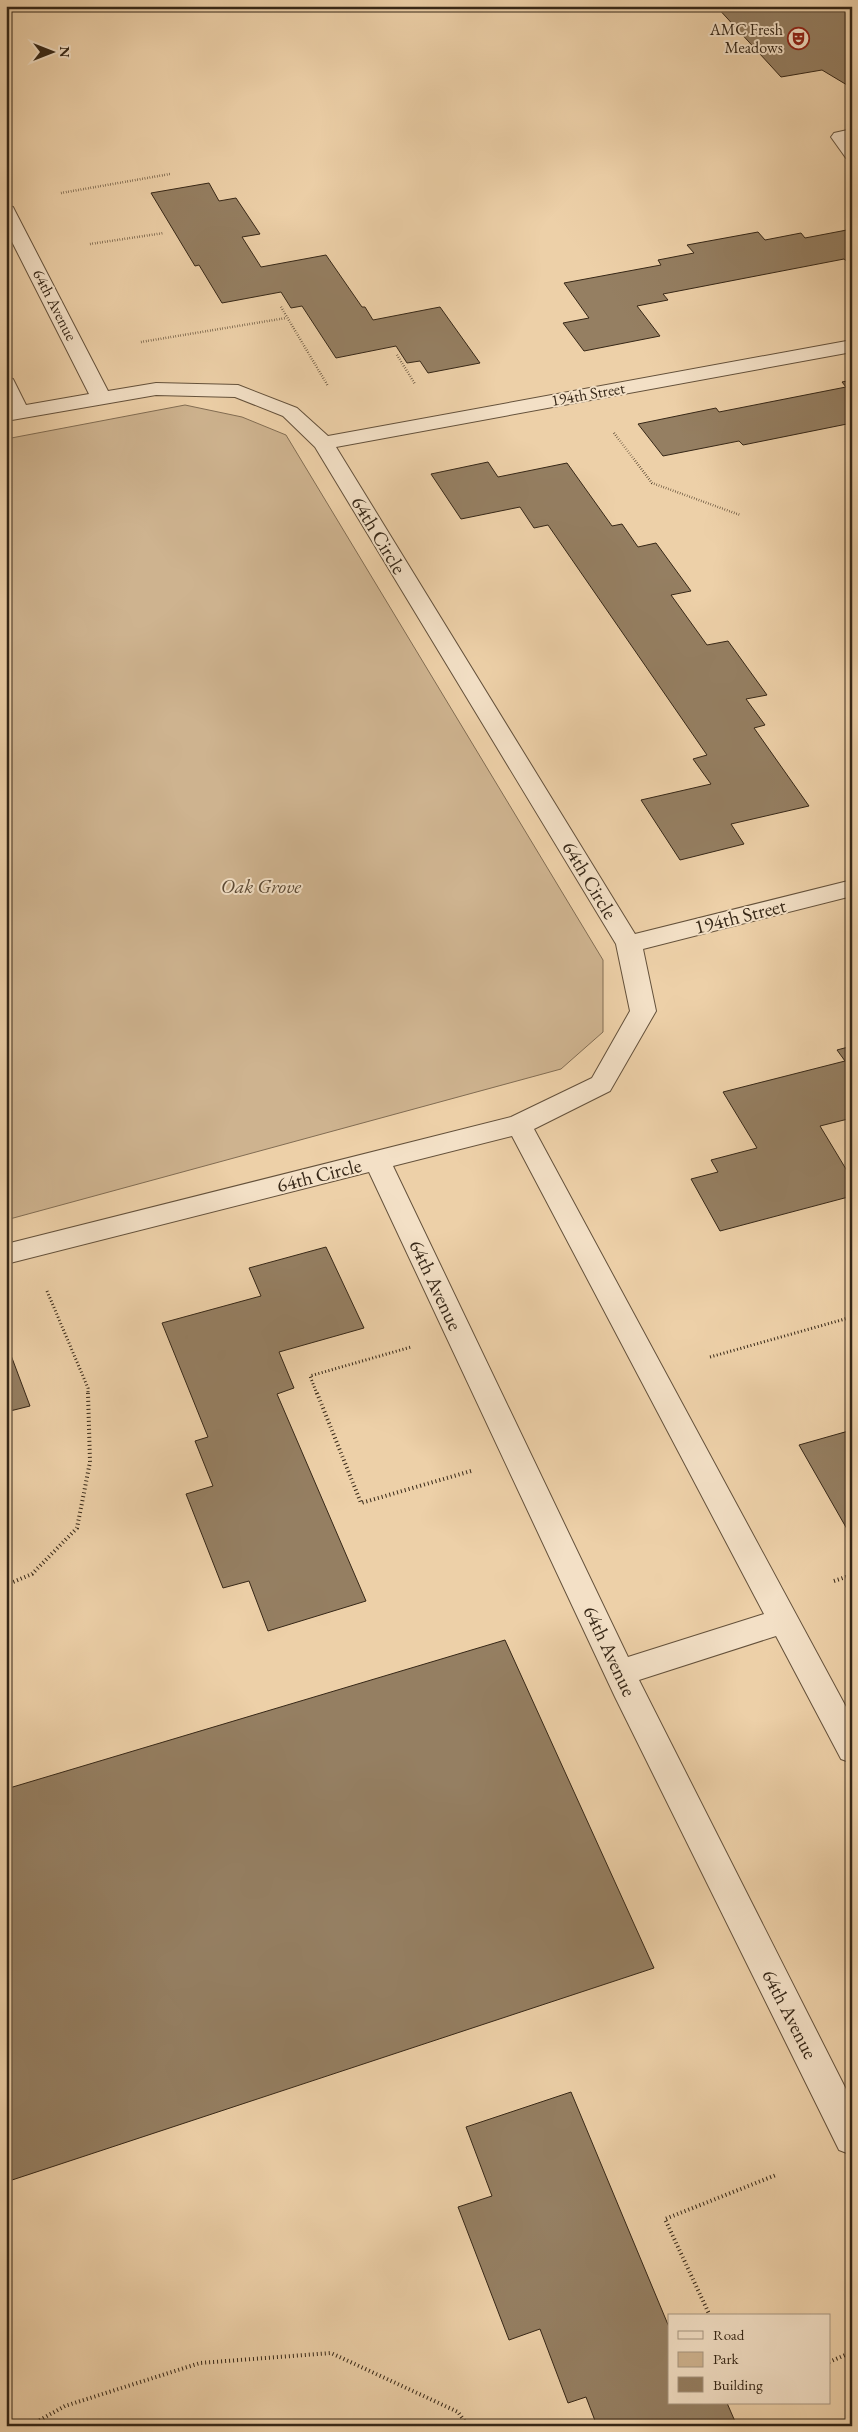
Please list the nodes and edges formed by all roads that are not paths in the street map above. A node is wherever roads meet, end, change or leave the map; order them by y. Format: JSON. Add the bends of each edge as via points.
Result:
{"nodes":[{"id":1,"x":852,"y":134,"type":"edge"},
{"id":2,"x":852,"y":154,"type":"edge"},
{"id":3,"x":6,"y":211,"type":"edge"},
{"id":4,"x":852,"y":346,"type":"edge"},
{"id":5,"x":6,"y":382,"type":"edge"},
{"id":6,"x":102,"y":400,"type":"junction"},
{"id":7,"x":13,"y":414,"type":"edge"},
{"id":8,"x":323,"y":443,"type":"junction"},
{"id":9,"x":852,"y":888,"type":"edge"},
{"id":10,"x":629,"y":944,"type":"junction"},
{"id":11,"x":519,"y":1125,"type":"junction"},
{"id":12,"x":377,"y":1161,"type":"junction"},
{"id":13,"x":6,"y":1254,"type":"edge"},
{"id":14,"x":783,"y":1621,"type":"junction"},
{"id":15,"x":620,"y":1673,"type":"junction"},
{"id":16,"x":852,"y":1749,"type":"edge"},
{"id":17,"x":852,"y":2138,"type":"edge"}],
"edges":[{"from":1,"to":2,"type":"street","via":[[840,137]]},
{"from":3,"to":6,"type":"street","name":"64th Avenue"},
{"from":4,"to":8,"type":"street","name":"194th Street"},
{"from":5,"to":7,"type":"street"},
{"from":6,"to":7,"type":"street","name":"64th Circle"},
{"from":6,"to":8,"type":"street","name":"64th Circle","via":[[156,389],[238,391],[290,412]]},
{"from":8,"to":10,"type":"street","name":"64th Circle"},
{"from":9,"to":10,"type":"street","name":"194th Street"},
{"from":10,"to":11,"type":"street","name":"64th Circle","via":[[643,1011],[601,1084]]},
{"from":11,"to":12,"type":"street","name":"64th Circle"},
{"from":11,"to":14,"type":"street"},
{"from":12,"to":13,"type":"street","name":"64th Circle"},
{"from":12,"to":15,"type":"street","name":"64th Avenue"},
{"from":14,"to":15,"type":"street"},
{"from":14,"to":16,"type":"street"},
{"from":15,"to":17,"type":"street","name":"64th Avenue"}]}
